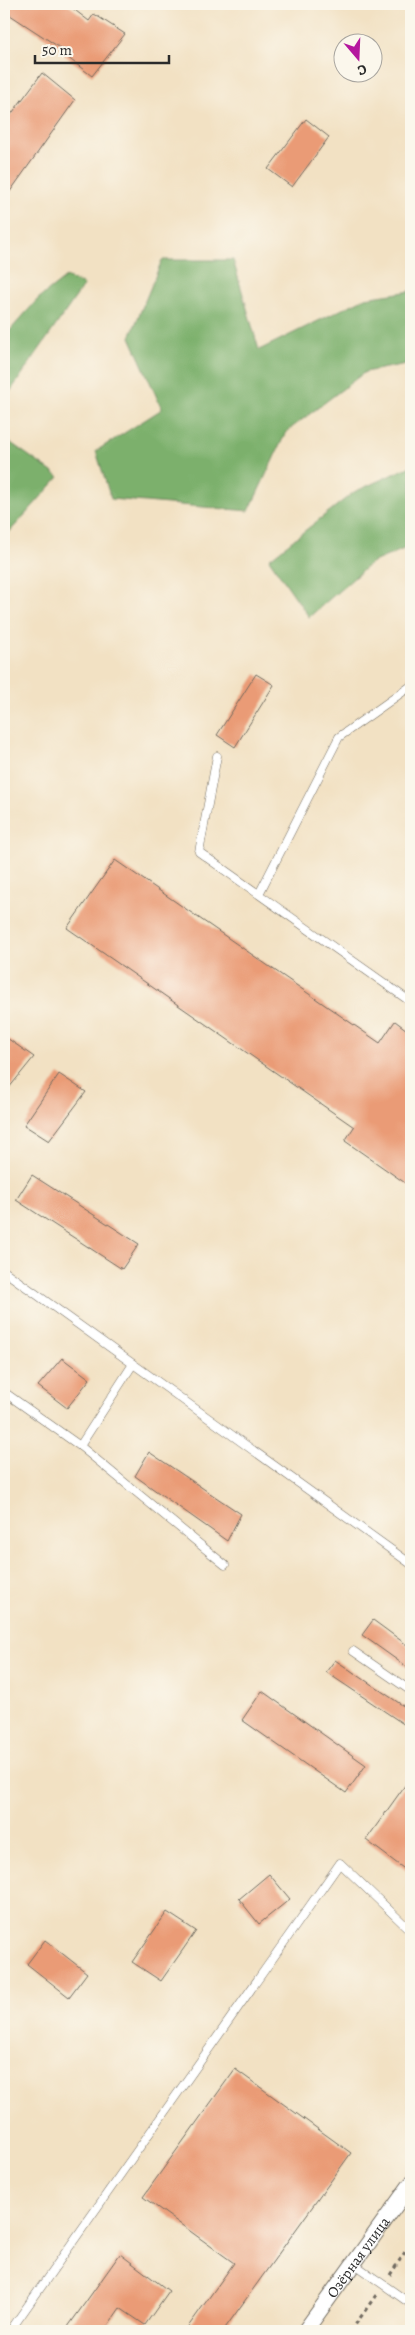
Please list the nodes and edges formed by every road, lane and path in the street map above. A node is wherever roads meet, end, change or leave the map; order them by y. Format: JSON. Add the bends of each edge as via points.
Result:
{"nodes":[{"id":1,"x":411,"y":686,"type":"edge"},
{"id":2,"x":217,"y":756,"type":"dead end"},
{"id":3,"x":259,"y":894,"type":"junction"},
{"id":4,"x":411,"y":1002,"type":"edge"},
{"id":5,"x":4,"y":1271,"type":"edge"},
{"id":6,"x":133,"y":1364,"type":"junction"},
{"id":7,"x":4,"y":1392,"type":"edge"},
{"id":8,"x":80,"y":1446,"type":"junction"},
{"id":9,"x":411,"y":1564,"type":"edge"},
{"id":10,"x":225,"y":1565,"type":"dead end"},
{"id":11,"x":353,"y":1650,"type":"dead end"},
{"id":12,"x":411,"y":1691,"type":"edge"},
{"id":13,"x":411,"y":1931,"type":"edge"},
{"id":14,"x":411,"y":2184,"type":"edge"},
{"id":15,"x":354,"y":2264,"type":"junction"},
{"id":16,"x":411,"y":2304,"type":"edge"},
{"id":17,"x":10,"y":2331,"type":"edge"},
{"id":18,"x":306,"y":2331,"type":"edge"}],
"edges":[{"from":1,"to":3,"type":"lane","via":[[339,737]]},
{"from":2,"to":3,"type":"lane","via":[[199,852]]},
{"from":3,"to":4,"type":"lane"},
{"from":5,"to":6,"type":"lane"},
{"from":6,"to":8,"type":"lane"},
{"from":6,"to":9,"type":"lane"},
{"from":7,"to":8,"type":"lane"},
{"from":8,"to":10,"type":"lane"},
{"from":11,"to":12,"type":"lane"},
{"from":13,"to":17,"type":"lane","via":[[340,1863]]},
{"from":14,"to":15,"type":"street","name":"Озёрная улица"},
{"from":15,"to":16,"type":"lane"},
{"from":15,"to":18,"type":"street","name":"Озёрная улица"}]}
